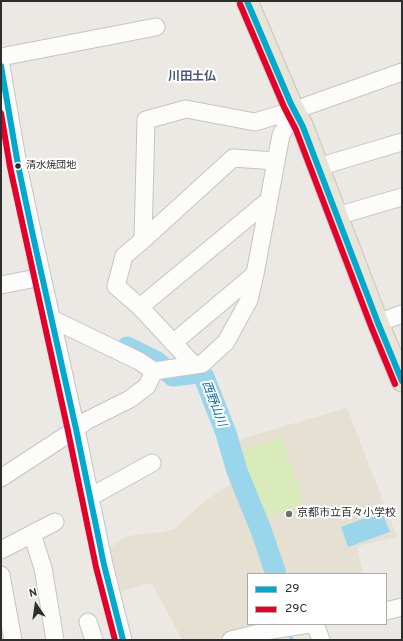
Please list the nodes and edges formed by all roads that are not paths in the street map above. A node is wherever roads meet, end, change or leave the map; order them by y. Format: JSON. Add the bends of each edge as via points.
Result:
{"nodes":[{"id":1,"x":247,"y":1,"type":"edge"},
{"id":2,"x":156,"y":27,"type":"dead end"},
{"id":3,"x":1,"y":57,"type":"edge"},
{"id":4,"x":1,"y":66,"type":"edge"},
{"id":5,"x":402,"y":72,"type":"edge"},
{"id":6,"x":295,"y":110,"type":"junction"},
{"id":7,"x":402,"y":142,"type":"edge"},
{"id":8,"x":275,"y":162,"type":"junction"},
{"id":9,"x":318,"y":167,"type":"junction"},
{"id":10,"x":402,"y":197,"type":"edge"},
{"id":11,"x":268,"y":200,"type":"junction"},
{"id":12,"x":338,"y":216,"type":"junction"},
{"id":13,"x":144,"y":240,"type":"junction"},
{"id":14,"x":255,"y":274,"type":"junction"},
{"id":15,"x":42,"y":277,"type":"junction"},
{"id":16,"x":1,"y":286,"type":"edge"},
{"id":17,"x":140,"y":307,"type":"junction"},
{"id":18,"x":402,"y":314,"type":"edge"},
{"id":19,"x":52,"y":319,"type":"junction"},
{"id":20,"x":378,"y":323,"type":"junction"},
{"id":21,"x":173,"y":343,"type":"junction"},
{"id":22,"x":194,"y":365,"type":"junction"},
{"id":23,"x":154,"y":371,"type":"junction"},
{"id":24,"x":401,"y":376,"type":"edge"},
{"id":25,"x":76,"y":429,"type":"junction"},
{"id":26,"x":152,"y":463,"type":"dead end"},
{"id":27,"x":1,"y":478,"type":"edge"},
{"id":28,"x":90,"y":497,"type":"junction"},
{"id":29,"x":55,"y":522,"type":"dead end"},
{"id":30,"x":32,"y":534,"type":"junction"},
{"id":31,"x":1,"y":550,"type":"edge"},
{"id":32,"x":2,"y":584,"type":"edge"},
{"id":33,"x":402,"y":607,"type":"edge"},
{"id":34,"x":387,"y":611,"type":"edge"},
{"id":35,"x":88,"y":622,"type":"dead end"},
{"id":36,"x":308,"y":625,"type":"edge"},
{"id":37,"x":315,"y":625,"type":"edge"},
{"id":38,"x":285,"y":634,"type":"edge"},
{"id":39,"x":13,"y":640,"type":"edge"},
{"id":40,"x":55,"y":640,"type":"edge"},
{"id":41,"x":94,"y":640,"type":"edge"},
{"id":42,"x":123,"y":640,"type":"edge"},
{"id":43,"x":231,"y":640,"type":"edge"},
{"id":44,"x":322,"y":640,"type":"edge"}],
"edges":[{"from":1,"to":6,"type":"main road","via":[[290,104]]},
{"from":2,"to":3,"type":"street"},
{"from":4,"to":15,"type":"street"},
{"from":5,"to":6,"type":"street"},
{"from":6,"to":8,"type":"street","via":[[281,135]]},
{"from":6,"to":9,"type":"main road"},
{"from":6,"to":13,"type":"street","via":[[255,122],[186,109],[146,120]]},
{"from":7,"to":9,"type":"street"},
{"from":8,"to":11,"type":"street"},
{"from":8,"to":13,"type":"street","via":[[233,158]]},
{"from":9,"to":12,"type":"main road"},
{"from":10,"to":12,"type":"street"},
{"from":11,"to":14,"type":"street"},
{"from":11,"to":17,"type":"street"},
{"from":12,"to":20,"type":"main road"},
{"from":13,"to":17,"type":"street","via":[[124,256],[116,286]]},
{"from":14,"to":21,"type":"street"},
{"from":14,"to":22,"type":"street","via":[[249,300],[226,342],[202,364]]},
{"from":15,"to":16,"type":"street"},
{"from":15,"to":19,"type":"street"},
{"from":17,"to":21,"type":"street"},
{"from":18,"to":20,"type":"street"},
{"from":19,"to":23,"type":"street","via":[[139,361]]},
{"from":19,"to":25,"type":"street"},
{"from":20,"to":24,"type":"main road"},
{"from":21,"to":22,"type":"street"},
{"from":22,"to":23,"type":"street"},
{"from":23,"to":25,"type":"street","via":[[147,386],[130,399]]},
{"from":25,"to":27,"type":"street"},
{"from":25,"to":28,"type":"street"},
{"from":26,"to":28,"type":"street"},
{"from":28,"to":42,"type":"street"},
{"from":29,"to":30,"type":"street"},
{"from":30,"to":31,"type":"street"},
{"from":30,"to":40,"type":"street","via":[[44,568]]},
{"from":32,"to":39,"type":"street"},
{"from":33,"to":34,"type":"street"},
{"from":35,"to":41,"type":"street"},
{"from":36,"to":38,"type":"street"},
{"from":37,"to":44,"type":"street"},
{"from":38,"to":43,"type":"street"}]}
